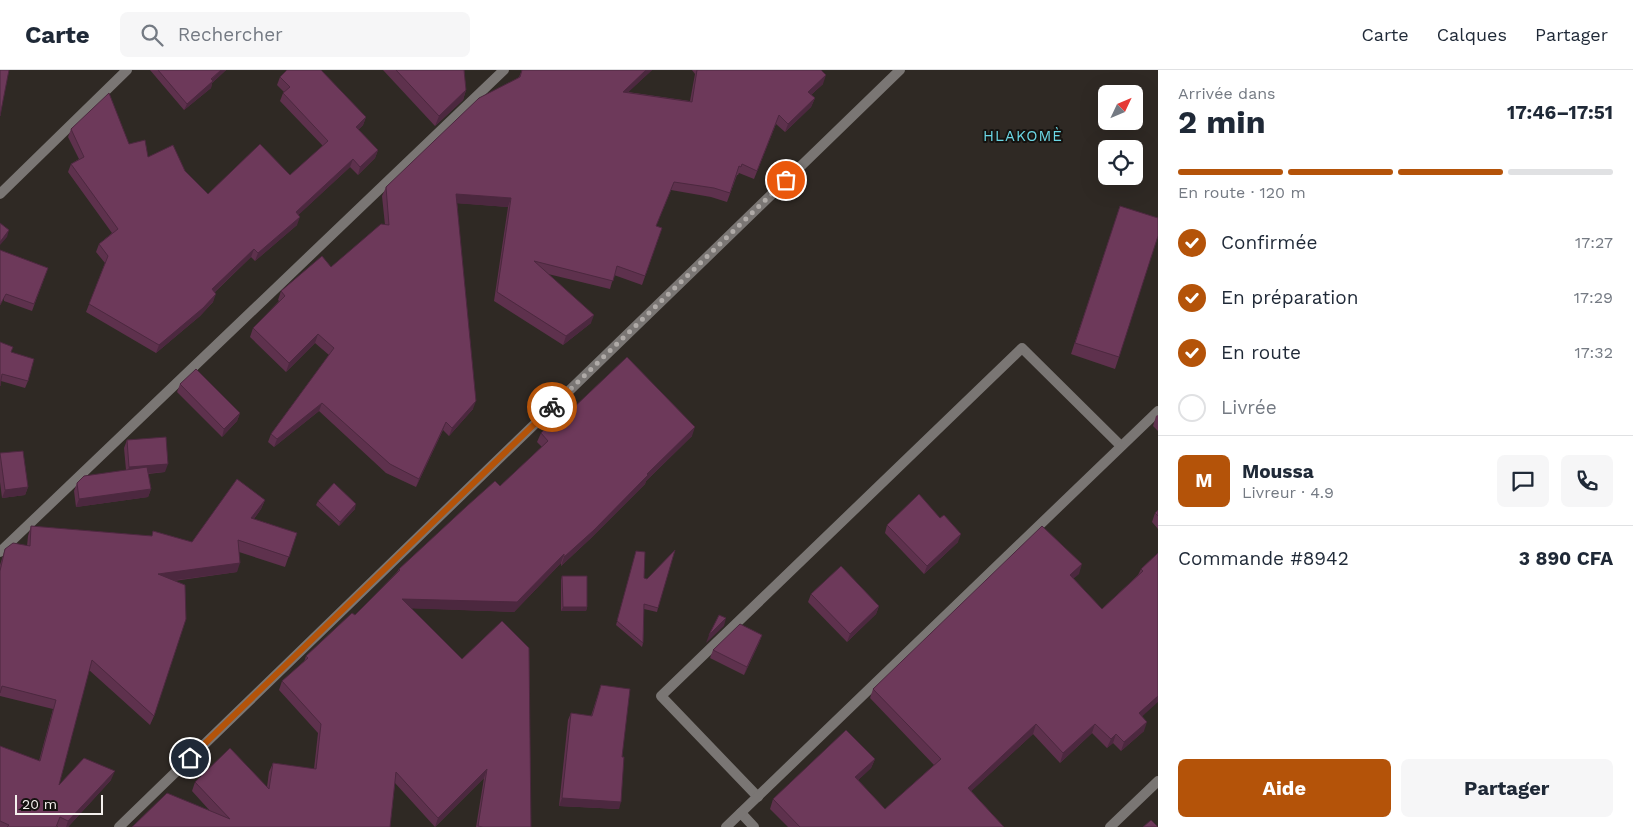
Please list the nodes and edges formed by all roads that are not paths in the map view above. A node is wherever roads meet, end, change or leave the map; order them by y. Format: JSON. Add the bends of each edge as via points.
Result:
{"nodes":[{"id":1,"x":126,"y":70,"type":"edge"},
{"id":2,"x":504,"y":70,"type":"edge"},
{"id":3,"x":900,"y":70,"type":"edge"},
{"id":4,"x":0,"y":194,"type":"edge"},
{"id":5,"x":1158,"y":411,"type":"edge"},
{"id":6,"x":1121,"y":446,"type":"junction"},
{"id":7,"x":0,"y":552,"type":"edge"},
{"id":8,"x":1158,"y":781,"type":"edge"},
{"id":9,"x":758,"y":796,"type":"junction"},
{"id":10,"x":741,"y":813,"type":"junction"},
{"id":11,"x":119,"y":827,"type":"edge"},
{"id":12,"x":726,"y":827,"type":"edge"},
{"id":13,"x":754,"y":827,"type":"edge"},
{"id":14,"x":1110,"y":827,"type":"edge"}],
"edges":[{"from":1,"to":4,"type":"street"},
{"from":2,"to":7,"type":"street"},
{"from":3,"to":11,"type":"street"},
{"from":5,"to":6,"type":"street"},
{"from":6,"to":9,"type":"street"},
{"from":6,"to":9,"type":"street","via":[[1022,348],[788,573],[661,696]]},
{"from":8,"to":14,"type":"street"},
{"from":9,"to":10,"type":"street"},
{"from":10,"to":12,"type":"street"},
{"from":10,"to":13,"type":"street"}]}
